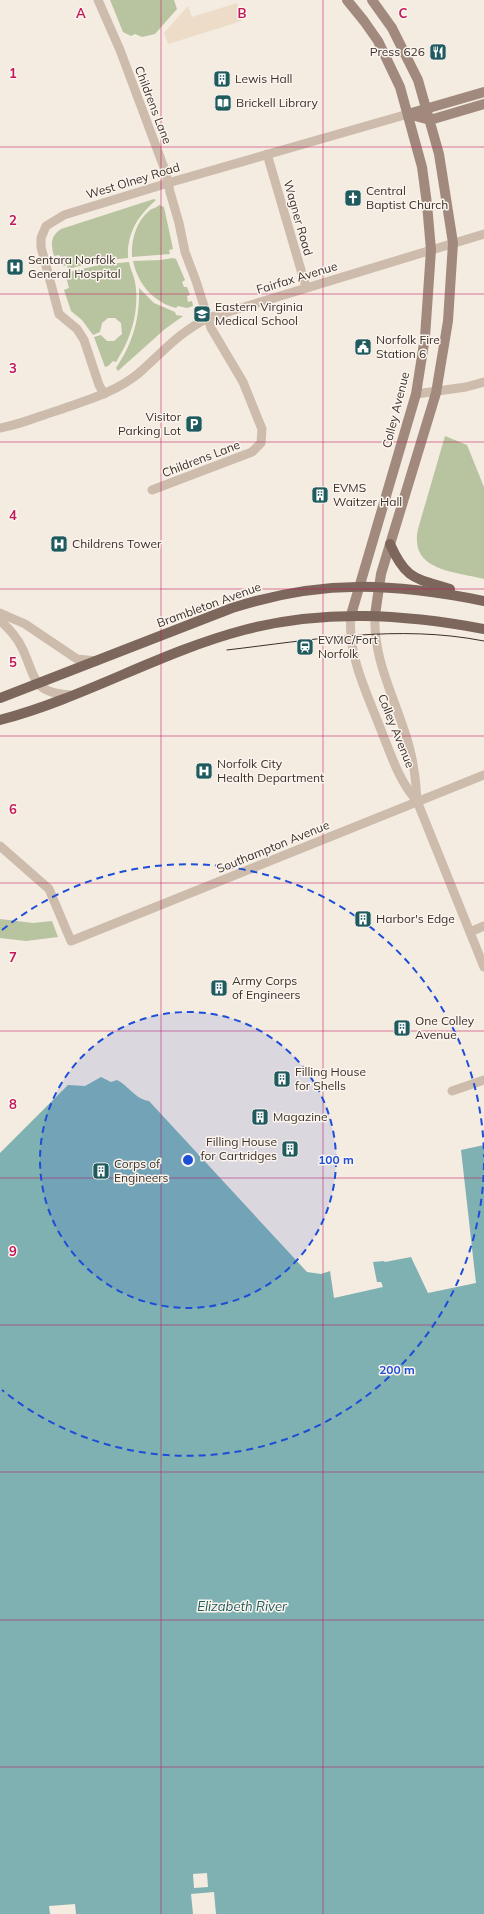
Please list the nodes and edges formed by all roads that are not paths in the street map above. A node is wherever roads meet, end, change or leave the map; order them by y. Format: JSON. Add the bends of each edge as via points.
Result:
{"nodes":[{"id":1,"x":98,"y":0,"type":"edge"},
{"id":2,"x":347,"y":0,"type":"edge"},
{"id":3,"x":372,"y":0,"type":"edge"},
{"id":4,"x":484,"y":92,"type":"edge"},
{"id":5,"x":484,"y":104,"type":"edge"},
{"id":6,"x":426,"y":108,"type":"junction"},
{"id":7,"x":408,"y":114,"type":"junction"},
{"id":8,"x":430,"y":120,"type":"junction"},
{"id":9,"x":268,"y":154,"type":"junction"},
{"id":10,"x":168,"y":183,"type":"junction"},
{"id":11,"x":484,"y":234,"type":"edge"},
{"id":12,"x":453,"y":243,"type":"junction"},
{"id":13,"x":431,"y":250,"type":"junction"},
{"id":14,"x":306,"y":288,"type":"junction"},
{"id":15,"x":208,"y":318,"type":"junction"},
{"id":16,"x":484,"y":382,"type":"edge"},
{"id":17,"x":436,"y":393,"type":"junction"},
{"id":18,"x":104,"y":394,"type":"junction"},
{"id":19,"x":416,"y":394,"type":"junction"},
{"id":20,"x":0,"y":428,"type":"edge"},
{"id":21,"x":152,"y":490,"type":"dead end"},
{"id":22,"x":390,"y":544,"type":"junction"},
{"id":23,"x":359,"y":586,"type":"junction"},
{"id":24,"x":378,"y":586,"type":"junction"},
{"id":25,"x":484,"y":601,"type":"edge"},
{"id":26,"x":0,"y":613,"type":"edge"},
{"id":27,"x":351,"y":615,"type":"junction"},
{"id":28,"x":375,"y":615,"type":"junction"},
{"id":29,"x":0,"y":620,"type":"edge"},
{"id":30,"x":484,"y":629,"type":"edge"},
{"id":31,"x":97,"y":661,"type":"junction"},
{"id":32,"x":38,"y":684,"type":"junction"},
{"id":33,"x":70,"y":695,"type":"junction"},
{"id":34,"x":0,"y":698,"type":"edge"},
{"id":35,"x":0,"y":720,"type":"edge"},
{"id":36,"x":484,"y":775,"type":"edge"},
{"id":37,"x":417,"y":801,"type":"junction"},
{"id":38,"x":0,"y":846,"type":"edge"},
{"id":39,"x":484,"y":926,"type":"edge"},
{"id":40,"x":470,"y":932,"type":"junction"},
{"id":41,"x":484,"y":967,"type":"edge"},
{"id":42,"x":484,"y":1080,"type":"edge"},
{"id":43,"x":452,"y":1091,"type":"dead end"}],
"edges":[{"from":1,"to":10,"type":"street","name":"Childrens Lane","via":[[122,57]]},
{"from":2,"to":7,"type":"main road","name":"Colley Avenue","via":[[364,21],[391,66]]},
{"from":3,"to":6,"type":"main road","name":"Colley Avenue","via":[[406,53],[418,80]]},
{"from":4,"to":6,"type":"main road","name":"West Olney Road"},
{"from":5,"to":8,"type":"main road"},
{"from":6,"to":7,"type":"main road","name":"West Olney Road"},
{"from":6,"to":8,"type":"main road","name":"Colley Avenue"},
{"from":7,"to":8,"type":"main road"},
{"from":7,"to":9,"type":"street","name":"West Olney Road"},
{"from":7,"to":13,"type":"main road","name":"Colley Avenue","via":[[422,167]]},
{"from":8,"to":12,"type":"main road","name":"Colley Avenue","via":[[439,154]]},
{"from":9,"to":10,"type":"street","name":"West Olney Road"},
{"from":9,"to":14,"type":"street","name":"Wagner Road"},
{"from":10,"to":15,"type":"street","name":"Childrens Lane","via":[[180,223],[185,252]]},
{"from":10,"to":18,"type":"street","name":"West Olney Road","via":[[64,215],[52,221],[42,232],[41,247],[59,314],[77,329],[84,340]]},
{"from":11,"to":12,"type":"street","name":"Fairfax Avenue"},
{"from":12,"to":13,"type":"street","name":"Fairfax Avenue"},
{"from":12,"to":17,"type":"main road","name":"Colley Avenue","via":[[448,321]]},
{"from":13,"to":14,"type":"street","name":"Fairfax Avenue"},
{"from":13,"to":19,"type":"main road","name":"Colley Avenue","via":[[425,337]]},
{"from":14,"to":15,"type":"street","name":"Fairfax Avenue"},
{"from":15,"to":18,"type":"street","name":"Fairfax Avenue","via":[[168,344],[139,373]]},
{"from":15,"to":21,"type":"street","name":"Childrens Lane","via":[[243,382],[262,429],[261,443],[252,452]]},
{"from":16,"to":17,"type":"street"},
{"from":17,"to":19,"type":"street"},
{"from":17,"to":22,"type":"main road","name":"Colley Avenue"},
{"from":18,"to":20,"type":"street","name":"Fairfax Avenue","via":[[19,424]]},
{"from":19,"to":23,"type":"main road","name":"Colley Avenue"},
{"from":22,"to":24,"type":"main road","name":"Colley Avenue"},
{"from":22,"to":25,"type":"main road","via":[[408,574]]},
{"from":23,"to":24,"type":"main road","name":"Brambleton Avenue"},
{"from":23,"to":27,"type":"main road","name":"Colley Avenue"},
{"from":23,"to":31,"type":"main road","name":"Brambleton Avenue","via":[[305,590],[251,602]]},
{"from":24,"to":25,"type":"main road","name":"Brambleton Avenue","via":[[432,591]]},
{"from":24,"to":28,"type":"main road","name":"Colley Avenue"},
{"from":26,"to":31,"type":"street","via":[[25,624],[77,658]]},
{"from":27,"to":28,"type":"main road"},
{"from":27,"to":33,"type":"main road","via":[[298,620],[243,630],[184,650]]},
{"from":27,"to":37,"type":"street","name":"Colley Avenue","via":[[352,644],[360,677],[404,785]]},
{"from":28,"to":30,"type":"main road"},
{"from":28,"to":37,"type":"street","name":"Colley Avenue","via":[[378,654],[408,742],[417,780]]},
{"from":29,"to":32,"type":"street","via":[[23,649],[33,679]]},
{"from":31,"to":32,"type":"main road","name":"Brambleton Avenue"},
{"from":32,"to":33,"type":"street","via":[[48,691]]},
{"from":32,"to":34,"type":"main road","name":"Brambleton Avenue"},
{"from":33,"to":35,"type":"main road"},
{"from":36,"to":37,"type":"street","name":"Southampton Avenue"},
{"from":37,"to":38,"type":"street","name":"Southampton Avenue","via":[[71,941],[49,888]]},
{"from":37,"to":40,"type":"street","name":"Colley Avenue"},
{"from":39,"to":40,"type":"street"},
{"from":40,"to":41,"type":"street","name":"Colley Avenue"},
{"from":42,"to":43,"type":"street"}]}
